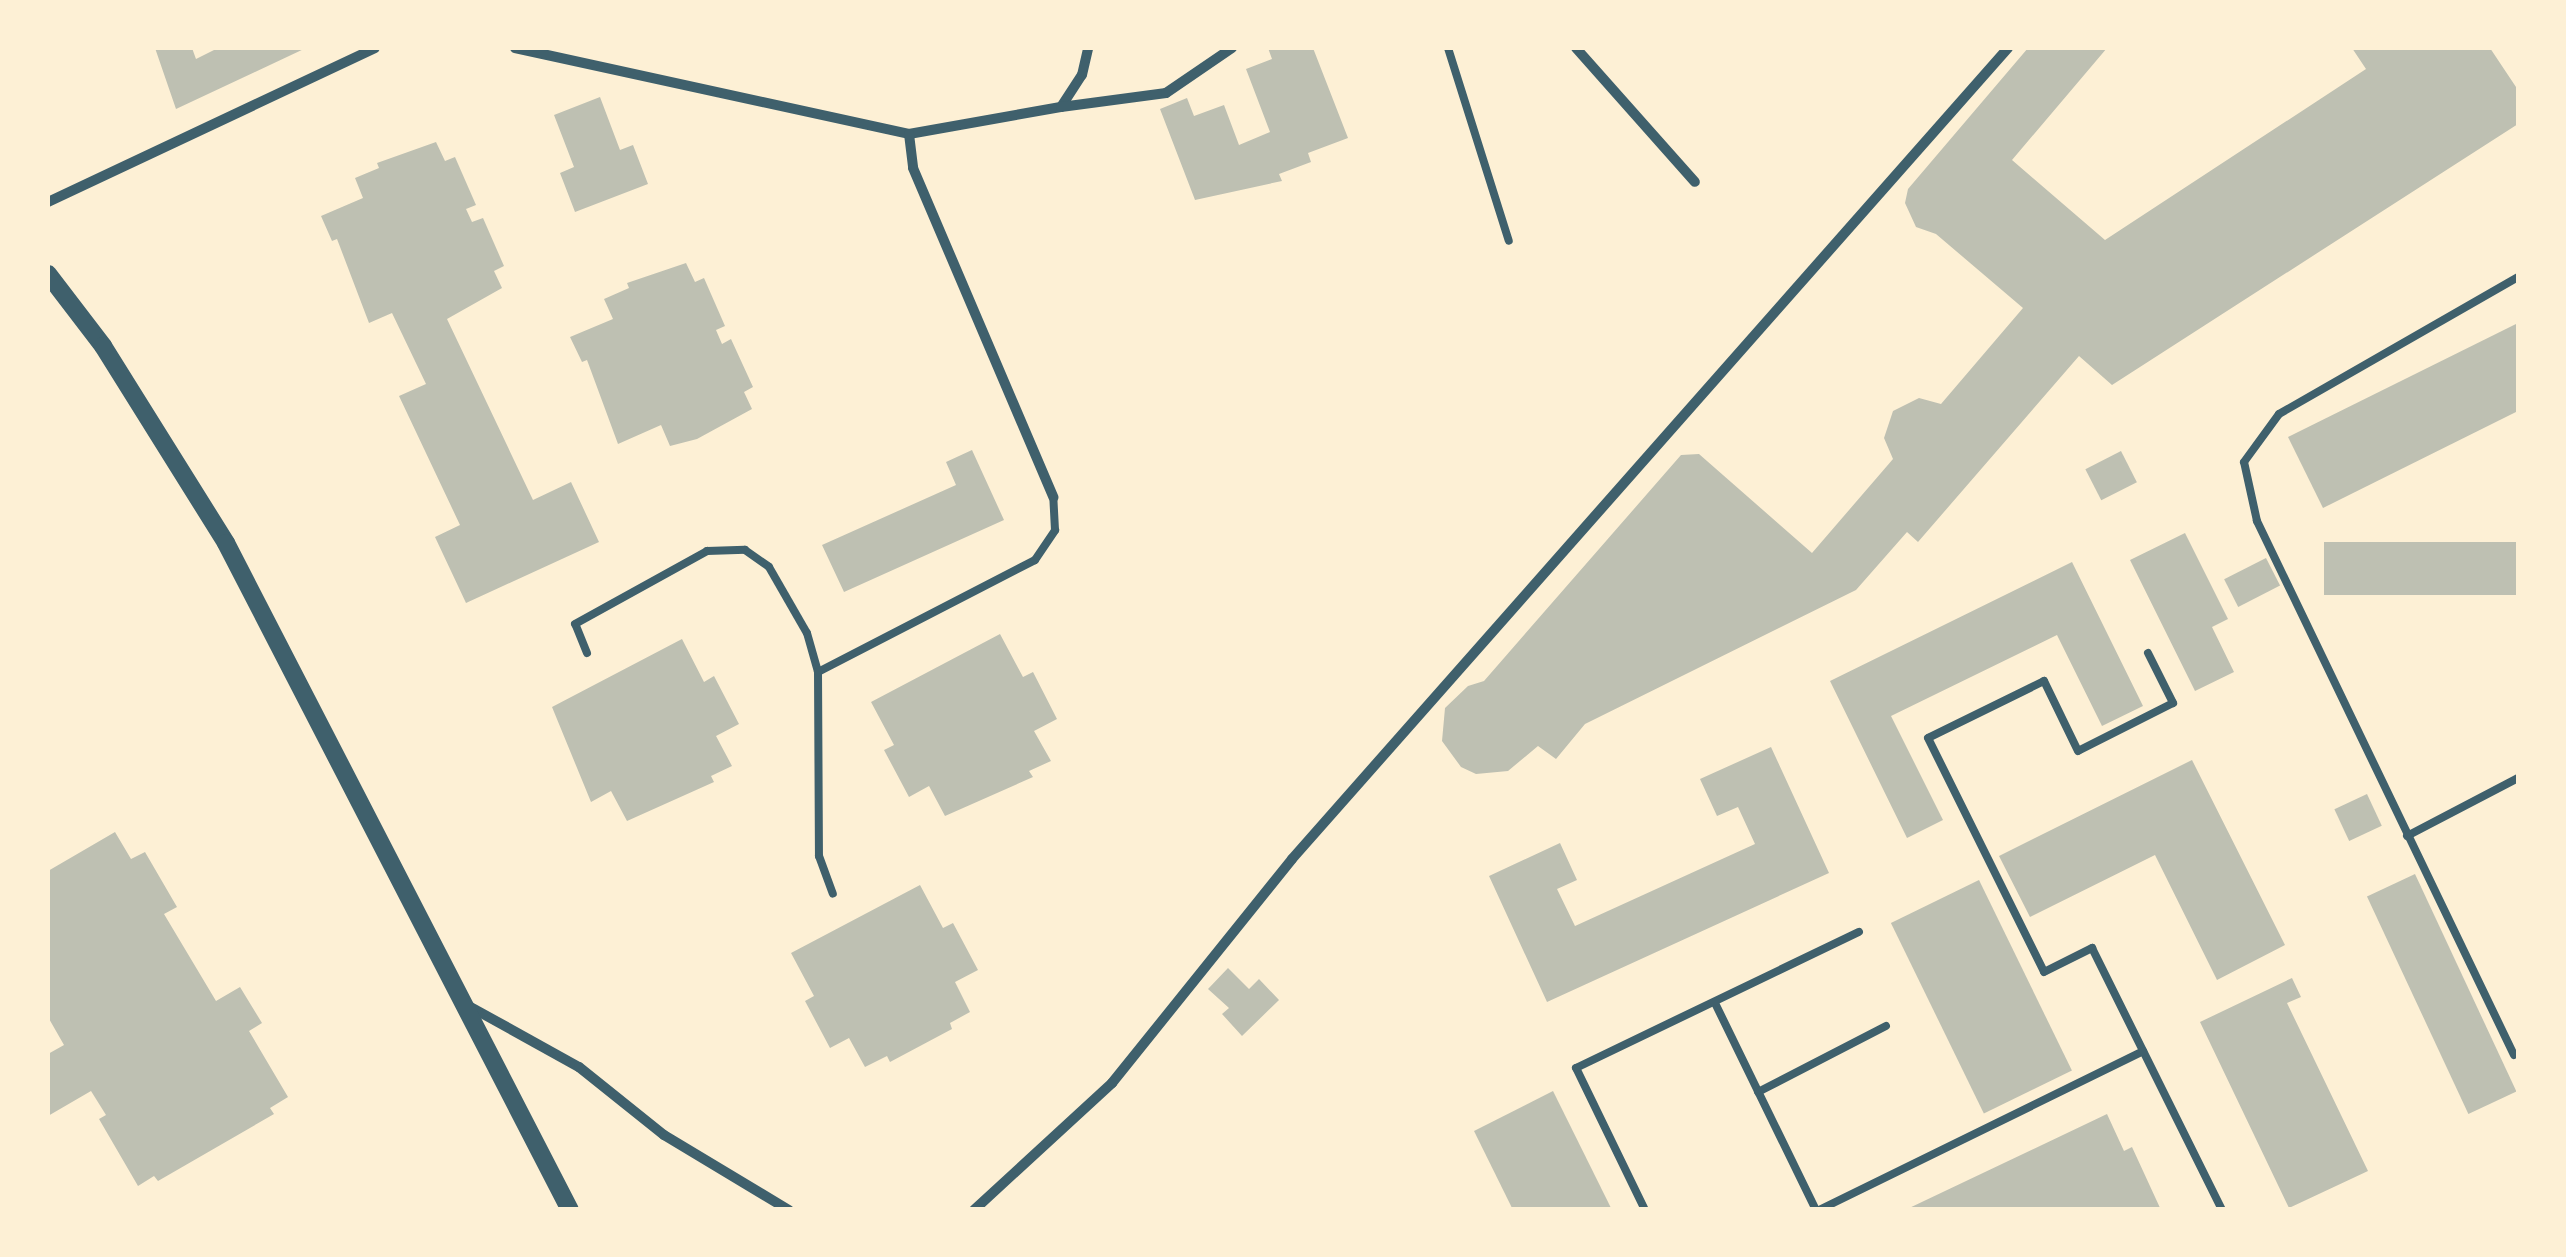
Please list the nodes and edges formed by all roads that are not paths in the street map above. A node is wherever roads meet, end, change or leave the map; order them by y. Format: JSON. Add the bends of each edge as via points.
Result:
{"nodes":[{"id":1,"x":375,"y":48,"type":"edge"},
{"id":2,"x":515,"y":48,"type":"edge"},
{"id":3,"x":1088,"y":48,"type":"edge"},
{"id":4,"x":1232,"y":48,"type":"edge"},
{"id":5,"x":1448,"y":48,"type":"edge"},
{"id":6,"x":1576,"y":48,"type":"edge"},
{"id":7,"x":2008,"y":48,"type":"edge"},
{"id":8,"x":1061,"y":108,"type":"junction"},
{"id":9,"x":909,"y":134,"type":"junction"},
{"id":10,"x":1695,"y":182,"type":"dead end"},
{"id":11,"x":48,"y":202,"type":"edge"},
{"id":12,"x":1509,"y":240,"type":"dead end"},
{"id":13,"x":48,"y":274,"type":"edge"},
{"id":14,"x":2518,"y":277,"type":"edge"},
{"id":15,"x":1053,"y":497,"type":"joint"},
{"id":16,"x":2148,"y":653,"type":"dead end"},
{"id":17,"x":588,"y":654,"type":"dead end"},
{"id":18,"x":818,"y":672,"type":"junction"},
{"id":19,"x":2518,"y":778,"type":"edge"},
{"id":20,"x":2407,"y":836,"type":"junction"},
{"id":21,"x":833,"y":894,"type":"dead end"},
{"id":22,"x":1859,"y":932,"type":"dead end"},
{"id":23,"x":1715,"y":1003,"type":"junction"},
{"id":24,"x":468,"y":1005,"type":"junction"},
{"id":25,"x":1886,"y":1026,"type":"dead end"},
{"id":26,"x":2144,"y":1051,"type":"junction"},
{"id":27,"x":2514,"y":1055,"type":"dead end"},
{"id":28,"x":1758,"y":1092,"type":"junction"},
{"id":29,"x":570,"y":1210,"type":"edge"},
{"id":30,"x":789,"y":1210,"type":"edge"},
{"id":31,"x":974,"y":1210,"type":"edge"},
{"id":32,"x":1645,"y":1210,"type":"edge"},
{"id":33,"x":1817,"y":1210,"type":"edge"},
{"id":34,"x":2222,"y":1210,"type":"edge"}],
"edges":[{"from":1,"to":11,"type":"street"},
{"from":2,"to":9,"type":"street"},
{"from":3,"to":8,"type":"street","via":[[1082,74]]},
{"from":4,"to":8,"type":"street","via":[[1166,93]]},
{"from":5,"to":12,"type":"lane"},
{"from":6,"to":10,"type":"street"},
{"from":7,"to":31,"type":"street","via":[[1292,859],[1112,1083]]},
{"from":8,"to":9,"type":"street"},
{"from":9,"to":15,"type":"street","via":[[913,168]]},
{"from":13,"to":24,"type":"street","via":[[103,346],[226,543]]},
{"from":14,"to":20,"type":"lane","via":[[2279,414],[2244,462],[2257,521]]},
{"from":15,"to":18,"type":"lane","via":[[1055,530],[1035,560]]},
{"from":16,"to":26,"type":"lane","via":[[2173,704],[2078,751],[2044,681],[1928,738],[2044,972],[2092,948]]},
{"from":17,"to":18,"type":"lane","via":[[575,624],[707,551],[745,550],[770,567],[807,633]]},
{"from":18,"to":21,"type":"lane","via":[[819,856]]},
{"from":19,"to":20,"type":"lane"},
{"from":20,"to":27,"type":"lane"},
{"from":22,"to":23,"type":"lane"},
{"from":23,"to":28,"type":"lane"},
{"from":23,"to":32,"type":"lane","via":[[1576,1068]]},
{"from":24,"to":29,"type":"street"},
{"from":24,"to":30,"type":"street","via":[[578,1067],[664,1135]]},
{"from":25,"to":28,"type":"lane"},
{"from":26,"to":33,"type":"lane"},
{"from":26,"to":34,"type":"lane"},
{"from":28,"to":33,"type":"lane"}]}
